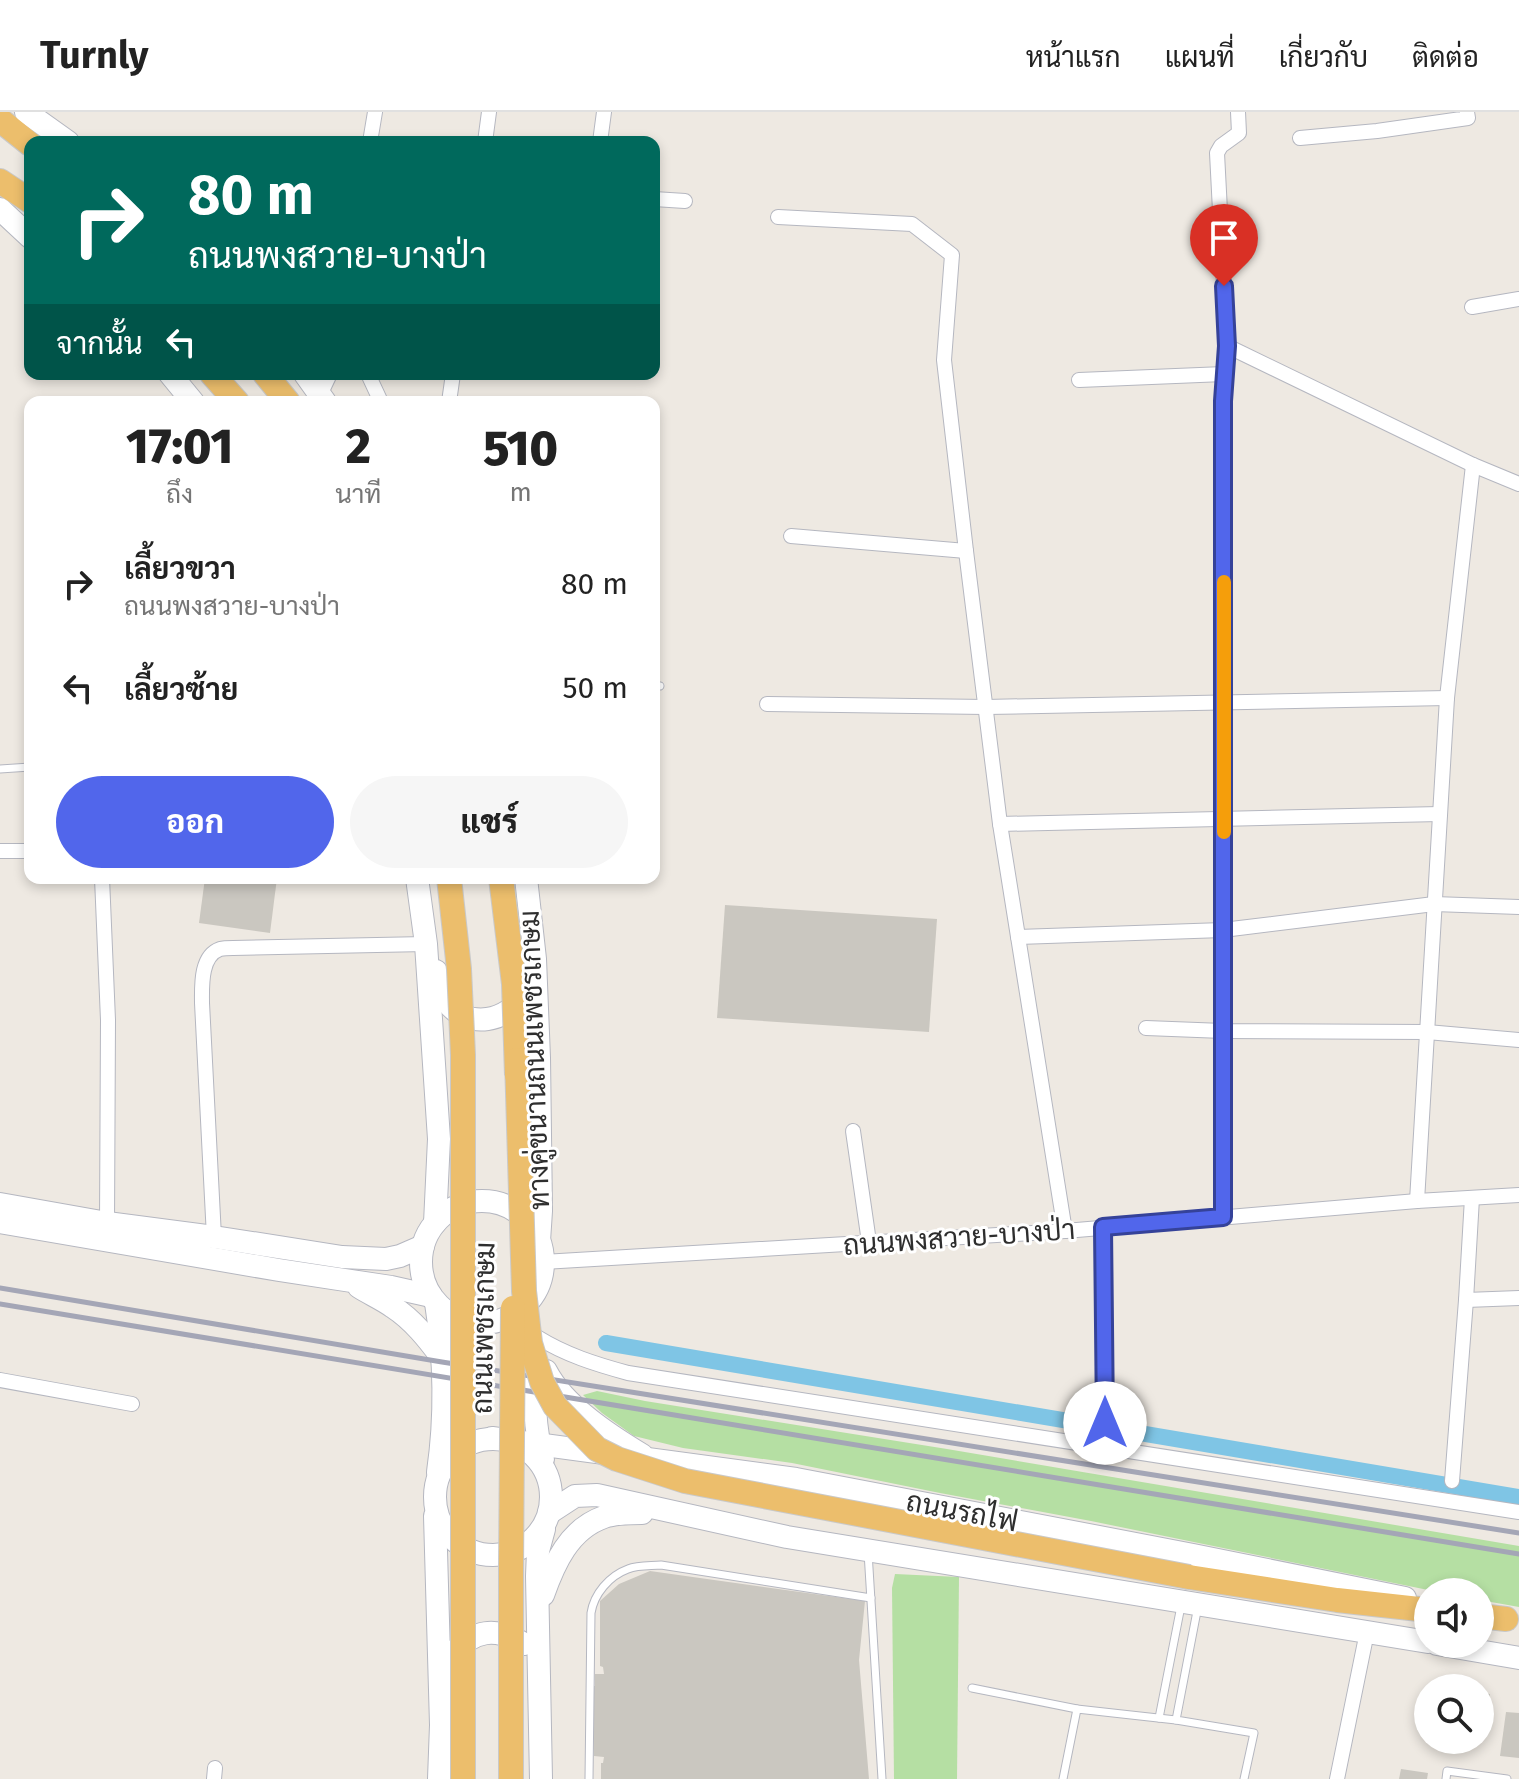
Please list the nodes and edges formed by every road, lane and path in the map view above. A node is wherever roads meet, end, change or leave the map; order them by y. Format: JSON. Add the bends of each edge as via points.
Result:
{"nodes":[{"id":1,"x":26,"y":112,"type":"edge"},
{"id":2,"x":375,"y":112,"type":"edge"},
{"id":3,"x":489,"y":112,"type":"edge"},
{"id":4,"x":604,"y":112,"type":"edge"},
{"id":5,"x":1238,"y":112,"type":"edge"},
{"id":6,"x":1467,"y":112,"type":"edge"},
{"id":7,"x":0,"y":120,"type":"edge"},
{"id":8,"x":60,"y":136,"type":"edge"},
{"id":9,"x":371,"y":136,"type":"edge"},
{"id":10,"x":486,"y":136,"type":"edge"},
{"id":11,"x":601,"y":136,"type":"edge"},
{"id":12,"x":0,"y":138,"type":"edge"},
{"id":13,"x":1300,"y":138,"type":"dead end"},
{"id":14,"x":24,"y":139,"type":"edge"},
{"id":15,"x":24,"y":154,"type":"edge"},
{"id":16,"x":0,"y":181,"type":"edge"},
{"id":17,"x":24,"y":197,"type":"edge"},
{"id":18,"x":660,"y":199,"type":"edge"},
{"id":19,"x":685,"y":201,"type":"dead end"},
{"id":20,"x":0,"y":209,"type":"edge"},
{"id":21,"x":778,"y":217,"type":"dead end"},
{"id":22,"x":24,"y":231,"type":"edge"},
{"id":23,"x":1519,"y":299,"type":"edge"},
{"id":24,"x":1472,"y":307,"type":"dead end"},
{"id":25,"x":1227,"y":346,"type":"junction"},
{"id":26,"x":1224,"y":374,"type":"junction"},
{"id":27,"x":175,"y":380,"type":"edge"},
{"id":28,"x":217,"y":380,"type":"edge"},
{"id":29,"x":1079,"y":380,"type":"dead end"},
{"id":30,"x":188,"y":396,"type":"edge"},
{"id":31,"x":232,"y":396,"type":"edge"},
{"id":32,"x":1473,"y":465,"type":"junction"},
{"id":33,"x":1519,"y":484,"type":"edge"},
{"id":34,"x":791,"y":536,"type":"dead end"},
{"id":35,"x":966,"y":551,"type":"junction"},
{"id":36,"x":1447,"y":698,"type":"junction"},
{"id":37,"x":1224,"y":703,"type":"junction"},
{"id":38,"x":767,"y":704,"type":"dead end"},
{"id":39,"x":986,"y":707,"type":"junction"},
{"id":40,"x":24,"y":767,"type":"edge"},
{"id":41,"x":0,"y":769,"type":"edge"},
{"id":42,"x":1440,"y":814,"type":"junction"},
{"id":43,"x":1224,"y":820,"type":"junction"},
{"id":44,"x":1000,"y":824,"type":"junction"},
{"id":45,"x":0,"y":851,"type":"edge"},
{"id":46,"x":24,"y":851,"type":"edge"},
{"id":47,"x":102,"y":884,"type":"edge"},
{"id":48,"x":450,"y":884,"type":"edge"},
{"id":49,"x":502,"y":884,"type":"edge"},
{"id":50,"x":526,"y":884,"type":"edge"},
{"id":51,"x":527,"y":884,"type":"edge"},
{"id":52,"x":419,"y":888,"type":"edge"},
{"id":53,"x":1434,"y":904,"type":"junction"},
{"id":54,"x":1519,"y":907,"type":"edge"},
{"id":55,"x":1223,"y":930,"type":"junction"},
{"id":56,"x":1018,"y":937,"type":"junction"},
{"id":57,"x":426,"y":944,"type":"junction"},
{"id":58,"x":1146,"y":1028,"type":"dead end"},
{"id":59,"x":1223,"y":1031,"type":"junction"},
{"id":60,"x":1427,"y":1032,"type":"junction"},
{"id":61,"x":1519,"y":1040,"type":"edge"},
{"id":62,"x":517,"y":1060,"type":"junction"},
{"id":63,"x":853,"y":1131,"type":"dead end"},
{"id":64,"x":1519,"y":1195,"type":"edge"},
{"id":65,"x":1472,"y":1198,"type":"junction"},
{"id":66,"x":1417,"y":1201,"type":"junction"},
{"id":67,"x":0,"y":1204,"type":"edge"},
{"id":68,"x":1223,"y":1217,"type":"junction"},
{"id":69,"x":0,"y":1222,"type":"edge"},
{"id":70,"x":107,"y":1223,"type":"junction"},
{"id":71,"x":435,"y":1223,"type":"junction"},
{"id":72,"x":1103,"y":1227,"type":"junction"},
{"id":73,"x":1065,"y":1231,"type":"junction"},
{"id":74,"x":214,"y":1237,"type":"junction"},
{"id":75,"x":869,"y":1242,"type":"junction"},
{"id":76,"x":423,"y":1246,"type":"junction"},
{"id":77,"x":540,"y":1262,"type":"junction"},
{"id":78,"x":348,"y":1281,"type":"junction"},
{"id":79,"x":1519,"y":1298,"type":"edge"},
{"id":80,"x":434,"y":1300,"type":"junction"},
{"id":81,"x":1466,"y":1300,"type":"junction"},
{"id":82,"x":536,"y":1344,"type":"junction"},
{"id":83,"x":442,"y":1358,"type":"junction"},
{"id":84,"x":0,"y":1380,"type":"edge"},
{"id":85,"x":132,"y":1404,"type":"dead end"},
{"id":86,"x":1105,"y":1423,"type":"dead end"},
{"id":87,"x":492,"y":1438,"type":"junction"},
{"id":88,"x":539,"y":1445,"type":"junction"},
{"id":89,"x":651,"y":1460,"type":"junction"},
{"id":90,"x":796,"y":1479,"type":"junction"},
{"id":91,"x":549,"y":1480,"type":"junction"},
{"id":92,"x":1452,"y":1481,"type":"dead end"},
{"id":93,"x":436,"y":1490,"type":"junction"},
{"id":94,"x":1519,"y":1512,"type":"edge"},
{"id":95,"x":679,"y":1513,"type":"junction"},
{"id":96,"x":547,"y":1518,"type":"junction"},
{"id":97,"x":787,"y":1537,"type":"junction"},
{"id":98,"x":867,"y":1550,"type":"junction"},
{"id":99,"x":871,"y":1598,"type":"junction"},
{"id":100,"x":1414,"y":1600,"type":"edge"},
{"id":101,"x":1190,"y":1602,"type":"junction"},
{"id":102,"x":1414,"y":1608,"type":"edge"},
{"id":103,"x":538,"y":1609,"type":"junction"},
{"id":104,"x":1367,"y":1632,"type":"junction"},
{"id":105,"x":1414,"y":1640,"type":"edge"},
{"id":106,"x":1494,"y":1654,"type":"edge"},
{"id":107,"x":1519,"y":1658,"type":"edge"},
{"id":108,"x":972,"y":1688,"type":"dead end"},
{"id":109,"x":1077,"y":1709,"type":"junction"},
{"id":110,"x":540,"y":1714,"type":"junction"},
{"id":111,"x":1159,"y":1718,"type":"junction"},
{"id":112,"x":1176,"y":1720,"type":"junction"},
{"id":113,"x":441,"y":1725,"type":"junction"},
{"id":114,"x":439,"y":1779,"type":"edge"},
{"id":115,"x":463,"y":1779,"type":"edge"},
{"id":116,"x":511,"y":1779,"type":"edge"},
{"id":117,"x":541,"y":1779,"type":"edge"},
{"id":118,"x":589,"y":1779,"type":"edge"},
{"id":119,"x":882,"y":1779,"type":"edge"},
{"id":120,"x":1063,"y":1779,"type":"edge"},
{"id":121,"x":1244,"y":1779,"type":"edge"},
{"id":122,"x":1337,"y":1779,"type":"edge"},
{"id":123,"x":1446,"y":1779,"type":"edge"},
{"id":124,"x":1507,"y":1779,"type":"edge"}],
"edges":[{"from":1,"to":8,"type":"main road"},
{"from":2,"to":9,"type":"street"},
{"from":3,"to":10,"type":"street"},
{"from":4,"to":11,"type":"street"},
{"from":5,"to":25,"type":"street","via":[[1239,133],[1217,153]]},
{"from":6,"to":13,"type":"street","via":[[1468,118]]},
{"from":7,"to":14,"type":"highway"},
{"from":12,"to":15,"type":"highway"},
{"from":16,"to":17,"type":"highway"},
{"from":18,"to":19,"type":"street"},
{"from":20,"to":22,"type":"main road"},
{"from":21,"to":35,"type":"street","via":[[912,224],[952,255],[944,360]]},
{"from":23,"to":24,"type":"street"},
{"from":25,"to":26,"type":"street"},
{"from":25,"to":32,"type":"street"},
{"from":26,"to":29,"type":"street"},
{"from":26,"to":37,"type":"street"},
{"from":27,"to":30,"type":"main road"},
{"from":28,"to":31,"type":"highway"},
{"from":32,"to":33,"type":"street"},
{"from":32,"to":36,"type":"street"},
{"from":34,"to":35,"type":"street"},
{"from":35,"to":39,"type":"street"},
{"from":36,"to":37,"type":"street"},
{"from":36,"to":42,"type":"street"},
{"from":37,"to":39,"type":"street"},
{"from":37,"to":43,"type":"street"},
{"from":38,"to":39,"type":"street"},
{"from":39,"to":44,"type":"street"},
{"from":40,"to":41,"type":"lane"},
{"from":42,"to":43,"type":"street"},
{"from":42,"to":53,"type":"street"},
{"from":43,"to":44,"type":"street"},
{"from":43,"to":55,"type":"street"},
{"from":44,"to":56,"type":"street"},
{"from":45,"to":46,"type":"street"},
{"from":47,"to":70,"type":"street"},
{"from":48,"to":115,"type":"highway","name":"ถนนเพชรเกษม","bridge":true,"via":[[463,1055]]},
{"from":49,"to":62,"type":"highway","name":"ถนนเพชรเกษม","bridge":true},
{"from":50,"to":52,"type":"main road","via":[[528,983],[512,1010],[484,1020],[458,1013],[441,991]]},
{"from":51,"to":77,"type":"main road","name":"ทางคู่ขนานถนนเพชรเกษม","via":[[539,1058]]},
{"from":52,"to":57,"type":"main road"},
{"from":53,"to":54,"type":"street"},
{"from":53,"to":55,"type":"street"},
{"from":53,"to":60,"type":"street"},
{"from":55,"to":56,"type":"street"},
{"from":55,"to":59,"type":"street"},
{"from":56,"to":73,"type":"street"},
{"from":57,"to":71,"type":"main road","via":[[439,1139]]},
{"from":57,"to":74,"type":"street","via":[[233,948],[209,958],[202,1003]]},
{"from":58,"to":59,"type":"street"},
{"from":59,"to":60,"type":"street"},
{"from":59,"to":68,"type":"street"},
{"from":60,"to":61,"type":"street"},
{"from":60,"to":66,"type":"street"},
{"from":62,"to":102,"type":"highway","bridge":true,"via":[[530,1343],[555,1406],[597,1449],[685,1481],[1189,1577]]},
{"from":62,"to":116,"type":"highway","name":"ถนนเพชรเกษม","bridge":true},
{"from":63,"to":75,"type":"street"},
{"from":64,"to":65,"type":"street","name":"ถนนพงสวาย-บางป่า"},
{"from":65,"to":66,"type":"street","name":"ถนนพงสวาย-บางป่า"},
{"from":65,"to":81,"type":"street"},
{"from":66,"to":68,"type":"street","name":"ถนนพงสวาย-บางป่า"},
{"from":67,"to":70,"type":"main road"},
{"from":68,"to":72,"type":"street","name":"ถนนพงสวาย-บางป่า"},
{"from":69,"to":78,"type":"main road"},
{"from":70,"to":74,"type":"main road"},
{"from":71,"to":76,"type":"main road"},
{"from":71,"to":77,"type":"main road","via":[[451,1209],[471,1202],[512,1209],[529,1223]]},
{"from":72,"to":73,"type":"street","name":"ถนนพงสวาย-บางป่า"},
{"from":72,"to":86,"type":"street"},
{"from":73,"to":75,"type":"street","name":"ถนนพงสวาย-บางป่า"},
{"from":74,"to":76,"type":"main road","via":[[369,1259],[400,1256]]},
{"from":75,"to":77,"type":"street","name":"ถนนพงสวาย-บางป่า"},
{"from":76,"to":80,"type":"main road","via":[[424,1281]]},
{"from":77,"to":80,"type":"main road","via":[[531,1297],[503,1319],[467,1322]]},
{"from":77,"to":82,"type":"main road","name":"ถนนเพชรเกษม"},
{"from":78,"to":80,"type":"main road"},
{"from":78,"to":83,"type":"main road","via":[[407,1317]]},
{"from":79,"to":81,"type":"street"},
{"from":80,"to":83,"type":"main road","name":"ถนนเพชรเกษม"},
{"from":81,"to":92,"type":"street"},
{"from":82,"to":88,"type":"main road","name":"ถนนเพชรเกษม"},
{"from":82,"to":89,"type":"main road","via":[[550,1379],[564,1396]]},
{"from":82,"to":94,"type":"street","via":[[628,1373]]},
{"from":83,"to":93,"type":"main road","name":"ถนนเพชรเกษม"},
{"from":84,"to":85,"type":"street"},
{"from":87,"to":88,"type":"main road","name":"ถนนรถไฟ"},
{"from":87,"to":91,"type":"main road","via":[[528,1450]]},
{"from":87,"to":93,"type":"main road","via":[[458,1450],[445,1464]]},
{"from":88,"to":89,"type":"main road","name":"ถนนรถไฟ"},
{"from":88,"to":91,"type":"main road","name":"ถนนเพชรเกษม"},
{"from":89,"to":90,"type":"main road","name":"ถนนรถไฟ"},
{"from":90,"to":97,"type":"main road","via":[[779,1482],[764,1503],[767,1521]]},
{"from":90,"to":100,"type":"main road","name":"ถนนรถไฟ"},
{"from":91,"to":96,"type":"main road"},
{"from":93,"to":96,"type":"main road","via":[[438,1519],[448,1535],[481,1555],[518,1550],[534,1539]]},
{"from":93,"to":113,"type":"main road","name":"ถนนเพชรเกษม"},
{"from":95,"to":96,"type":"main road","name":"ถนนรถไฟ","via":[[586,1494],[575,1496]]},
{"from":95,"to":97,"type":"main road","name":"ถนนรถไฟ"},
{"from":95,"to":103,"type":"main road","via":[[615,1514],[586,1527],[561,1553]]},
{"from":96,"to":103,"type":"main road","via":[[538,1551]]},
{"from":97,"to":98,"type":"main road","name":"ถนนรถไฟ"},
{"from":98,"to":99,"type":"lane"},
{"from":98,"to":101,"type":"main road","name":"ถนนรถไฟ"},
{"from":99,"to":118,"type":"lane","via":[[661,1565],[629,1568],[615,1576],[593,1602],[591,1613]]},
{"from":99,"to":119,"type":"lane"},
{"from":101,"to":104,"type":"main road","name":"ถนนรถไฟ"},
{"from":101,"to":111,"type":"lane"},
{"from":101,"to":112,"type":"lane"},
{"from":103,"to":110,"type":"main road"},
{"from":104,"to":105,"type":"main road","name":"ถนนรถไฟ"},
{"from":104,"to":122,"type":"street"},
{"from":106,"to":107,"type":"main road"},
{"from":108,"to":109,"type":"lane"},
{"from":109,"to":111,"type":"lane"},
{"from":109,"to":120,"type":"lane"},
{"from":110,"to":113,"type":"main road","via":[[531,1658],[523,1643],[495,1632],[478,1634],[451,1654],[444,1669]]},
{"from":110,"to":117,"type":"main road"},
{"from":111,"to":112,"type":"lane"},
{"from":112,"to":121,"type":"lane","via":[[1254,1733]]},
{"from":113,"to":114,"type":"main road","name":"ถนนเพชรเกษม"},
{"from":123,"to":124,"type":"lane","via":[[1447,1771]]}]}
